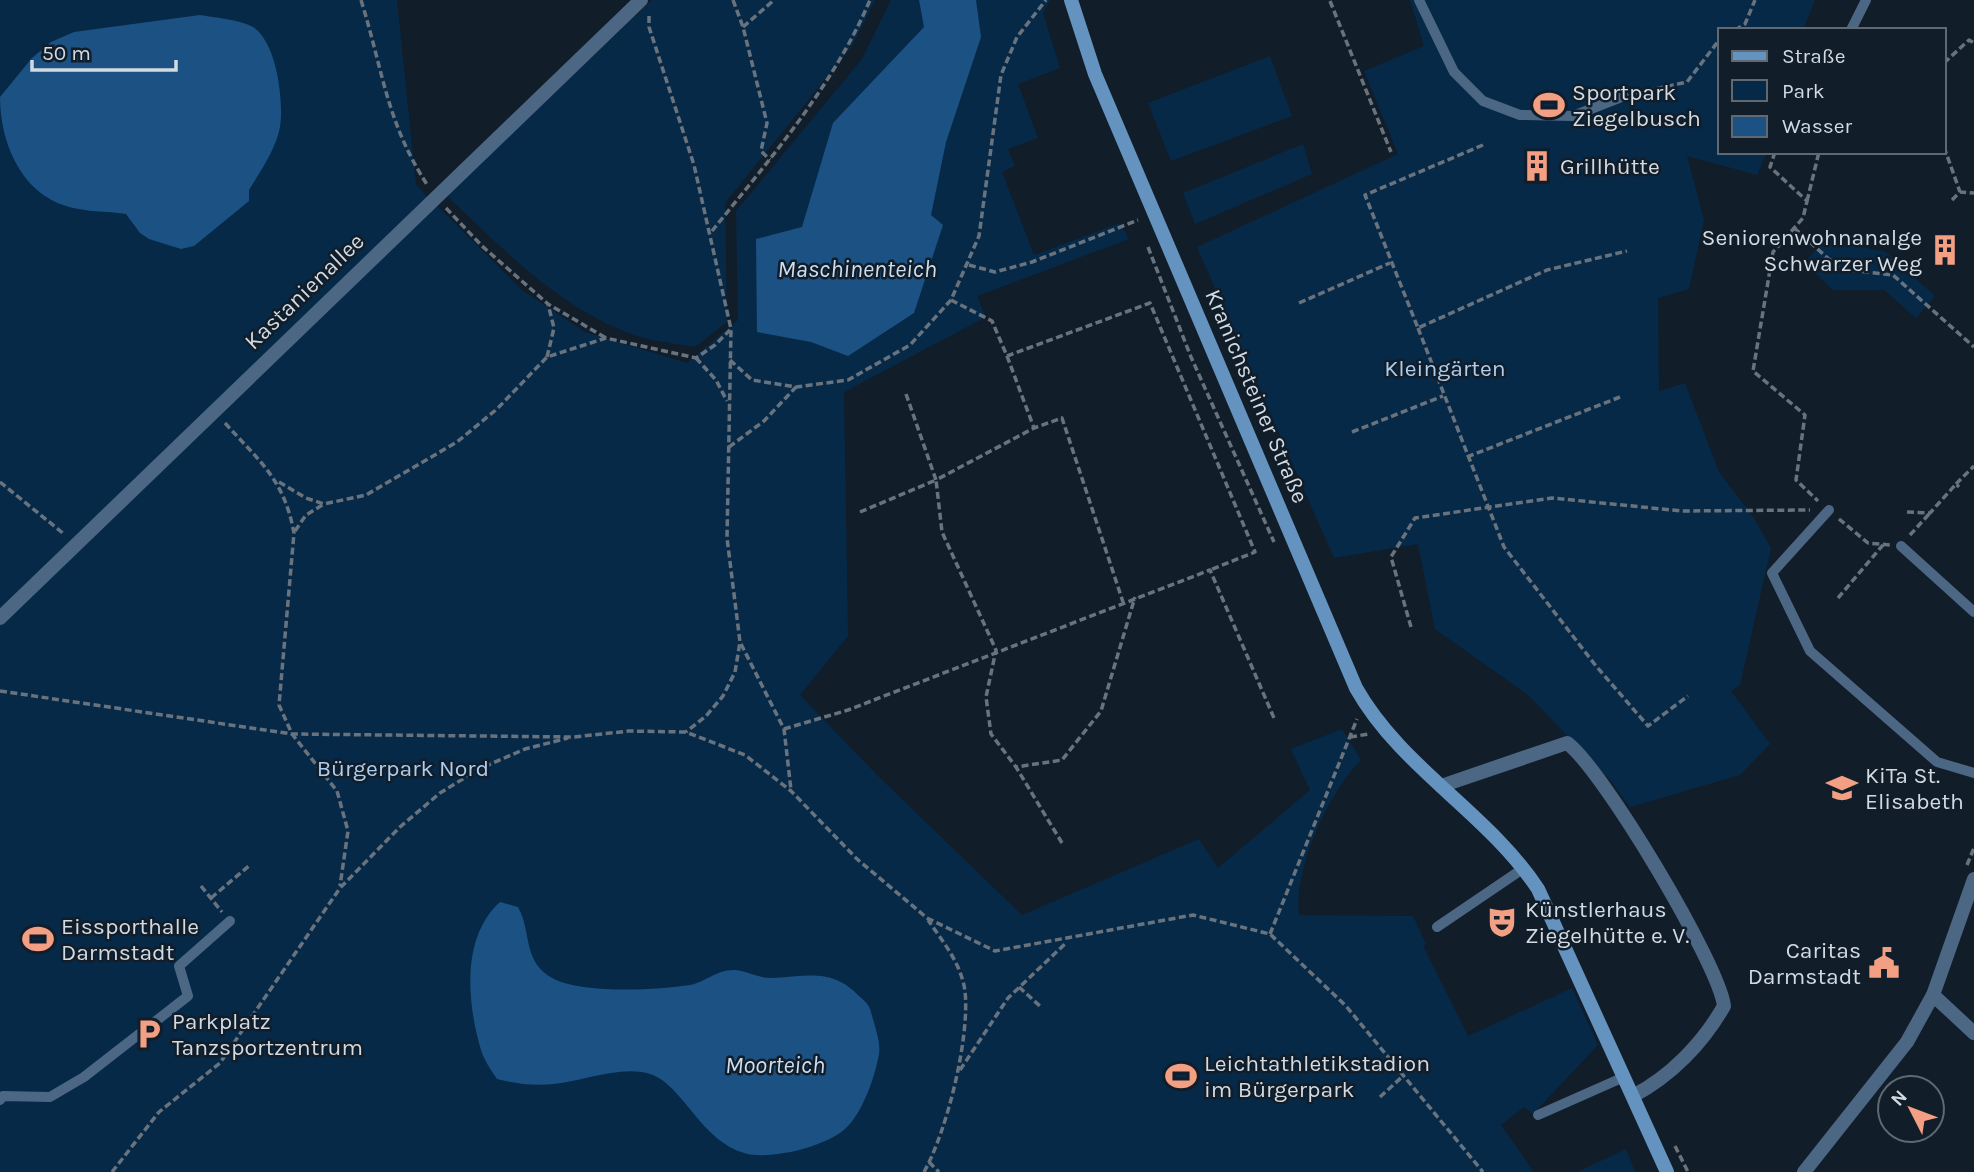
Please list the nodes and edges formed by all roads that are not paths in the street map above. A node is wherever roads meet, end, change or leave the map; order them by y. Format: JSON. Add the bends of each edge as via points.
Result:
{"nodes":[{"id":1,"x":641,"y":0,"type":"edge"},
{"id":2,"x":1071,"y":0,"type":"edge"},
{"id":3,"x":1419,"y":0,"type":"edge"},
{"id":4,"x":1866,"y":0,"type":"edge"},
{"id":5,"x":1852,"y":28,"type":"edge"},
{"id":6,"x":1623,"y":96,"type":"road end"},
{"id":7,"x":1829,"y":510,"type":"road end"},
{"id":8,"x":1901,"y":546,"type":"road end"},
{"id":9,"x":1974,"y":612,"type":"edge"},
{"id":10,"x":0,"y":618,"type":"edge"},
{"id":11,"x":1974,"y":773,"type":"edge"},
{"id":12,"x":1441,"y":786,"type":"junction"},
{"id":13,"x":1524,"y":868,"type":"junction"},
{"id":14,"x":1969,"y":875,"type":"edge"},
{"id":15,"x":230,"y":921,"type":"road end"},
{"id":16,"x":1437,"y":927,"type":"dead end"},
{"id":17,"x":1933,"y":995,"type":"junction"},
{"id":18,"x":1974,"y":1033,"type":"edge"},
{"id":19,"x":1624,"y":1077,"type":"junction"},
{"id":20,"x":1633,"y":1096,"type":"junction"},
{"id":21,"x":0,"y":1100,"type":"edge"},
{"id":22,"x":1538,"y":1115,"type":"dead end"},
{"id":23,"x":1667,"y":1172,"type":"edge"},
{"id":24,"x":1804,"y":1172,"type":"edge"}],
"edges":[{"from":1,"to":10,"type":"street","name":"Kastanienallee"},
{"from":2,"to":12,"type":"main road","name":"Kranichsteiner Straße","via":[[1095,74],[1356,688],[1389,737]]},
{"from":3,"to":6,"type":"lane","via":[[1454,72],[1483,101],[1520,115],[1573,116]]},
{"from":4,"to":5,"type":"lane"},
{"from":7,"to":11,"type":"lane","via":[[1772,573],[1810,651],[1937,762]]},
{"from":8,"to":9,"type":"lane"},
{"from":12,"to":13,"type":"main road","name":"Kranichsteiner Straße"},
{"from":12,"to":20,"type":"street","via":[[1567,743],[1616,802],[1704,952],[1724,1006],[1689,1055]]},
{"from":13,"to":16,"type":"lane"},
{"from":13,"to":19,"type":"main road","name":"Kranichsteiner Straße","via":[[1538,889]]},
{"from":14,"to":17,"type":"street"},
{"from":15,"to":21,"type":"lane","via":[[178,966],[188,996],[85,1077],[50,1097],[3,1096]]},
{"from":17,"to":18,"type":"street"},
{"from":17,"to":24,"type":"street","via":[[1884,1074]]},
{"from":19,"to":20,"type":"main road","name":"Kranichsteiner Straße"},
{"from":19,"to":22,"type":"lane"},
{"from":20,"to":23,"type":"main road","name":"Kranichsteiner Straße"}]}
